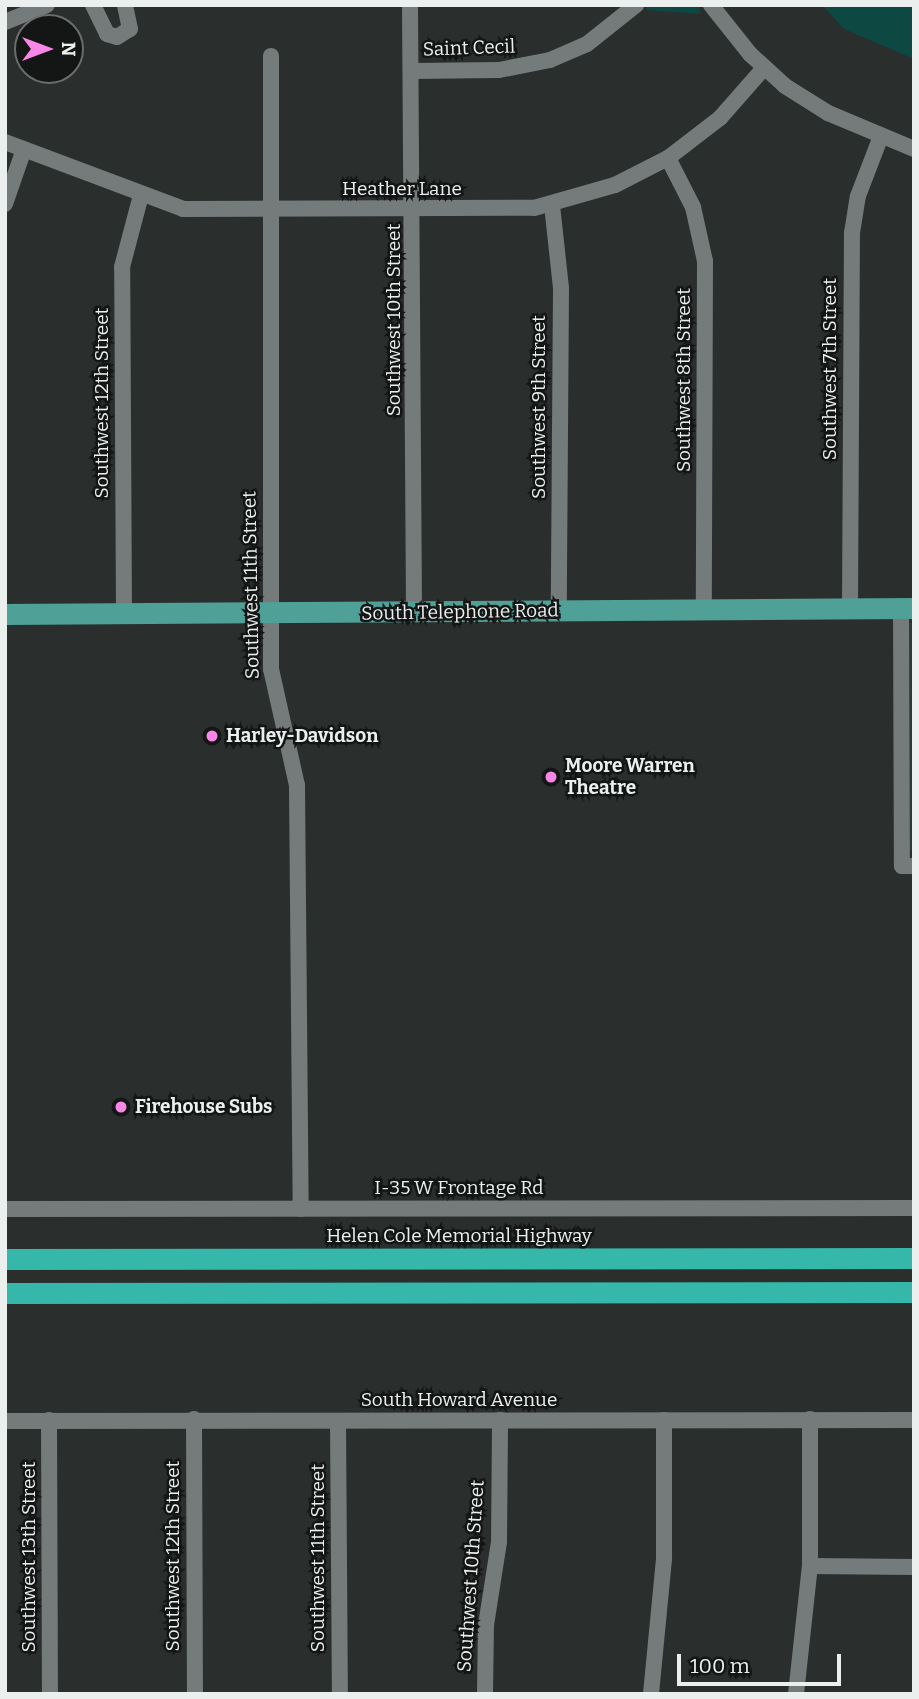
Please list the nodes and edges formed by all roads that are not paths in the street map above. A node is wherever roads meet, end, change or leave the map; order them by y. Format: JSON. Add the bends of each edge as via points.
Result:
{"nodes":[{"id":1,"x":47,"y":5,"type":"edge"},
{"id":2,"x":93,"y":5,"type":"edge"},
{"id":3,"x":125,"y":5,"type":"edge"},
{"id":4,"x":410,"y":5,"type":"edge"},
{"id":5,"x":636,"y":5,"type":"edge"},
{"id":6,"x":711,"y":5,"type":"edge"},
{"id":7,"x":5,"y":22,"type":"edge"},
{"id":8,"x":271,"y":56,"type":"dead end"},
{"id":9,"x":764,"y":68,"type":"junction"},
{"id":10,"x":412,"y":71,"type":"junction"},
{"id":11,"x":881,"y":136,"type":"junction"},
{"id":12,"x":5,"y":142,"type":"edge"},
{"id":13,"x":24,"y":149,"type":"junction"},
{"id":14,"x":914,"y":149,"type":"edge"},
{"id":15,"x":668,"y":158,"type":"junction"},
{"id":16,"x":141,"y":195,"type":"junction"},
{"id":17,"x":5,"y":204,"type":"edge"},
{"id":18,"x":552,"y":205,"type":"junction"},
{"id":19,"x":271,"y":210,"type":"junction"},
{"id":20,"x":414,"y":210,"type":"junction"},
{"id":21,"x":850,"y":608,"type":"junction"},
{"id":22,"x":907,"y":608,"type":"edge"},
{"id":23,"x":705,"y":609,"type":"junction"},
{"id":24,"x":559,"y":610,"type":"junction"},
{"id":25,"x":124,"y":613,"type":"junction"},
{"id":26,"x":414,"y":613,"type":"junction"},
{"id":27,"x":5,"y":614,"type":"edge"},
{"id":28,"x":271,"y":614,"type":"junction"},
{"id":29,"x":914,"y":866,"type":"edge"},
{"id":30,"x":914,"y":1208,"type":"edge"},
{"id":31,"x":5,"y":1209,"type":"edge"},
{"id":32,"x":301,"y":1209,"type":"junction"},
{"id":33,"x":914,"y":1258,"type":"edge"},
{"id":34,"x":5,"y":1259,"type":"edge"},
{"id":35,"x":914,"y":1292,"type":"edge"},
{"id":36,"x":5,"y":1293,"type":"edge"},
{"id":37,"x":194,"y":1419,"type":"junction"},
{"id":38,"x":810,"y":1419,"type":"junction"},
{"id":39,"x":49,"y":1420,"type":"junction"},
{"id":40,"x":500,"y":1420,"type":"junction"},
{"id":41,"x":664,"y":1420,"type":"junction"},
{"id":42,"x":914,"y":1420,"type":"edge"},
{"id":43,"x":5,"y":1421,"type":"edge"},
{"id":44,"x":338,"y":1421,"type":"junction"},
{"id":45,"x":810,"y":1566,"type":"junction"},
{"id":46,"x":914,"y":1567,"type":"edge"},
{"id":47,"x":50,"y":1694,"type":"edge"},
{"id":48,"x":195,"y":1694,"type":"edge"},
{"id":49,"x":340,"y":1694,"type":"edge"},
{"id":50,"x":485,"y":1694,"type":"edge"},
{"id":51,"x":650,"y":1694,"type":"edge"},
{"id":52,"x":796,"y":1694,"type":"edge"}],
"edges":[{"from":1,"to":7,"type":"street"},
{"from":2,"to":3,"type":"street","via":[[107,34],[117,37],[130,29]]},
{"from":4,"to":10,"type":"street","name":"Southwest 10th Street"},
{"from":5,"to":10,"type":"street","name":"Saint Cecil","via":[[587,44],[550,60],[499,70]]},
{"from":6,"to":9,"type":"street"},
{"from":8,"to":19,"type":"street","name":"Southwest 11th Street"},
{"from":9,"to":11,"type":"street","via":[[828,113]]},
{"from":9,"to":15,"type":"street","name":"Heather Lane","via":[[720,118]]},
{"from":10,"to":20,"type":"street","name":"Southwest 10th Street"},
{"from":11,"to":14,"type":"street"},
{"from":11,"to":21,"type":"street","name":"Southwest 7th Street","via":[[858,197],[852,233]]},
{"from":12,"to":13,"type":"street","name":"Heather Lane"},
{"from":13,"to":16,"type":"street","name":"Heather Lane"},
{"from":13,"to":17,"type":"street"},
{"from":15,"to":18,"type":"street","name":"Heather Lane","via":[[615,185]]},
{"from":15,"to":23,"type":"street","name":"Southwest 8th Street","via":[[693,207],[705,261]]},
{"from":16,"to":19,"type":"street","name":"Heather Lane","via":[[183,209]]},
{"from":16,"to":25,"type":"street","name":"Southwest 12th Street","via":[[122,268]]},
{"from":18,"to":20,"type":"street","name":"Heather Lane"},
{"from":18,"to":24,"type":"street","name":"Southwest 9th Street","via":[[561,288]]},
{"from":19,"to":20,"type":"street","name":"Heather Lane"},
{"from":19,"to":28,"type":"street","name":"Southwest 11th Street"},
{"from":20,"to":26,"type":"street","name":"Southwest 10th Street"},
{"from":21,"to":22,"type":"main road","name":"South Telephone Road"},
{"from":21,"to":23,"type":"main road","name":"South Telephone Road"},
{"from":22,"to":29,"type":"street","via":[[902,866]]},
{"from":23,"to":24,"type":"main road","name":"South Telephone Road"},
{"from":24,"to":26,"type":"main road","name":"South Telephone Road"},
{"from":25,"to":27,"type":"main road","name":"South Telephone Road"},
{"from":25,"to":28,"type":"main road","name":"South Telephone Road"},
{"from":26,"to":28,"type":"main road","name":"South Telephone Road"},
{"from":28,"to":32,"type":"street","name":"Southwest 11th Street","via":[[273,689],[297,785]]},
{"from":30,"to":32,"type":"street","name":"I-35 W Frontage Rd"},
{"from":31,"to":32,"type":"street","name":"I-35 W Frontage Rd"},
{"from":33,"to":34,"type":"highway","name":"Helen Cole Memorial Highway"},
{"from":35,"to":36,"type":"highway"},
{"from":37,"to":39,"type":"street","name":"South Howard Avenue"},
{"from":37,"to":44,"type":"street","name":"South Howard Avenue"},
{"from":37,"to":48,"type":"street","name":"Southwest 12th Street"},
{"from":38,"to":41,"type":"street","name":"South Howard Avenue"},
{"from":38,"to":42,"type":"street","name":"South Howard Avenue"},
{"from":38,"to":45,"type":"street"},
{"from":39,"to":43,"type":"street","name":"South Howard Avenue"},
{"from":39,"to":47,"type":"street","name":"Southwest 13th Street"},
{"from":40,"to":41,"type":"street","name":"South Howard Avenue"},
{"from":40,"to":44,"type":"street","name":"South Howard Avenue"},
{"from":40,"to":50,"type":"street","name":"Southwest 10th Street","via":[[499,1542],[486,1625]]},
{"from":41,"to":51,"type":"street","via":[[664,1558]]},
{"from":44,"to":49,"type":"street","name":"Southwest 11th Street"},
{"from":45,"to":46,"type":"street"},
{"from":45,"to":52,"type":"street"}]}
